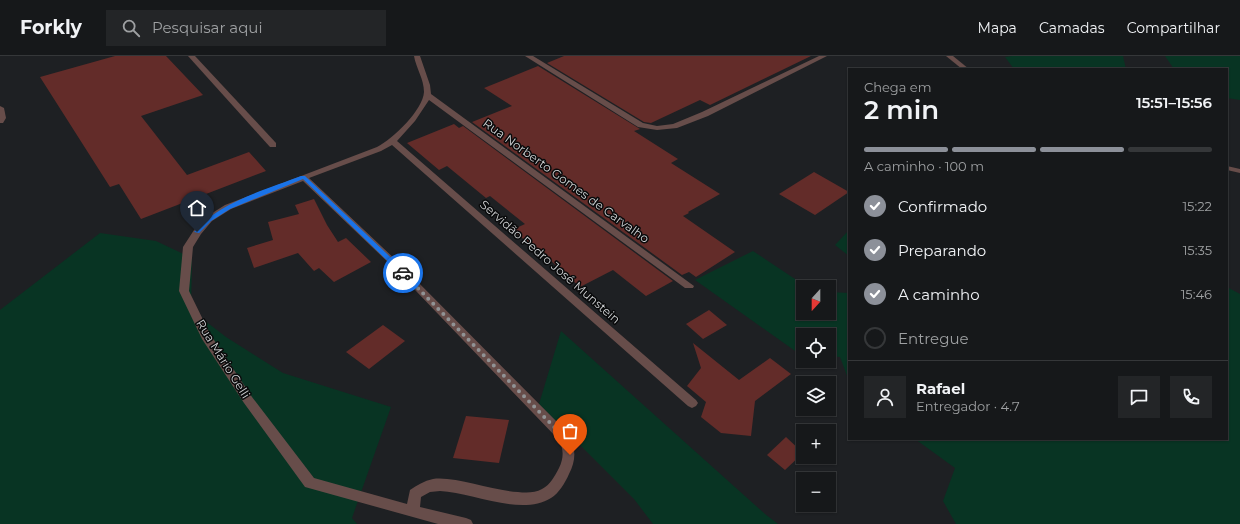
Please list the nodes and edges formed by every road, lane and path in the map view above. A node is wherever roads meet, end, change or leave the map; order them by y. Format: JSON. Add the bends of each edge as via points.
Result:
{"nodes":[{"id":1,"x":191,"y":56,"type":"edge"},
{"id":2,"x":417,"y":56,"type":"edge"},
{"id":3,"x":528,"y":56,"type":"edge"},
{"id":4,"x":824,"y":56,"type":"edge"},
{"id":5,"x":949,"y":56,"type":"edge"},
{"id":6,"x":965,"y":68,"type":"edge"},
{"id":7,"x":428,"y":95,"type":"junction"},
{"id":8,"x":0,"y":108,"type":"edge"},
{"id":9,"x":0,"y":121,"type":"edge"},
{"id":10,"x":392,"y":141,"type":"junction"},
{"id":11,"x":273,"y":145,"type":"dead end"},
{"id":12,"x":1228,"y":168,"type":"edge"},
{"id":13,"x":1240,"y":171,"type":"edge"},
{"id":14,"x":303,"y":177,"type":"junction"},
{"id":15,"x":690,"y":286,"type":"dead end"},
{"id":16,"x":692,"y":402,"type":"dead end"},
{"id":17,"x":413,"y":512,"type":"junction"},
{"id":18,"x":466,"y":524,"type":"edge"}],
"edges":[{"from":1,"to":11,"type":"street"},
{"from":2,"to":7,"type":"street"},
{"from":3,"to":4,"type":"street","via":[[641,125],[657,128],[674,126],[705,114]]},
{"from":5,"to":6,"type":"street"},
{"from":7,"to":10,"type":"street","name":"Rua Mário Gelli","via":[[415,116]]},
{"from":7,"to":15,"type":"street","name":"Rua Norberto Gomes de Carvalho"},
{"from":8,"to":9,"type":"street"},
{"from":10,"to":14,"type":"street","name":"Rua Mário Gelli","via":[[378,149]]},
{"from":10,"to":16,"type":"street","name":"Servidão Pedro José Munstein"},
{"from":12,"to":13,"type":"street"},
{"from":14,"to":17,"type":"street","name":"Rua Mário Gelli","via":[[228,207],[209,219],[188,246],[184,291],[210,342],[248,400],[310,483]]},
{"from":14,"to":17,"type":"street","via":[[396,265],[568,444],[570,455],[567,465],[554,487],[542,496],[519,499],[434,484],[415,494]]},
{"from":17,"to":18,"type":"street","name":"Rua Mário Gelli"}]}
